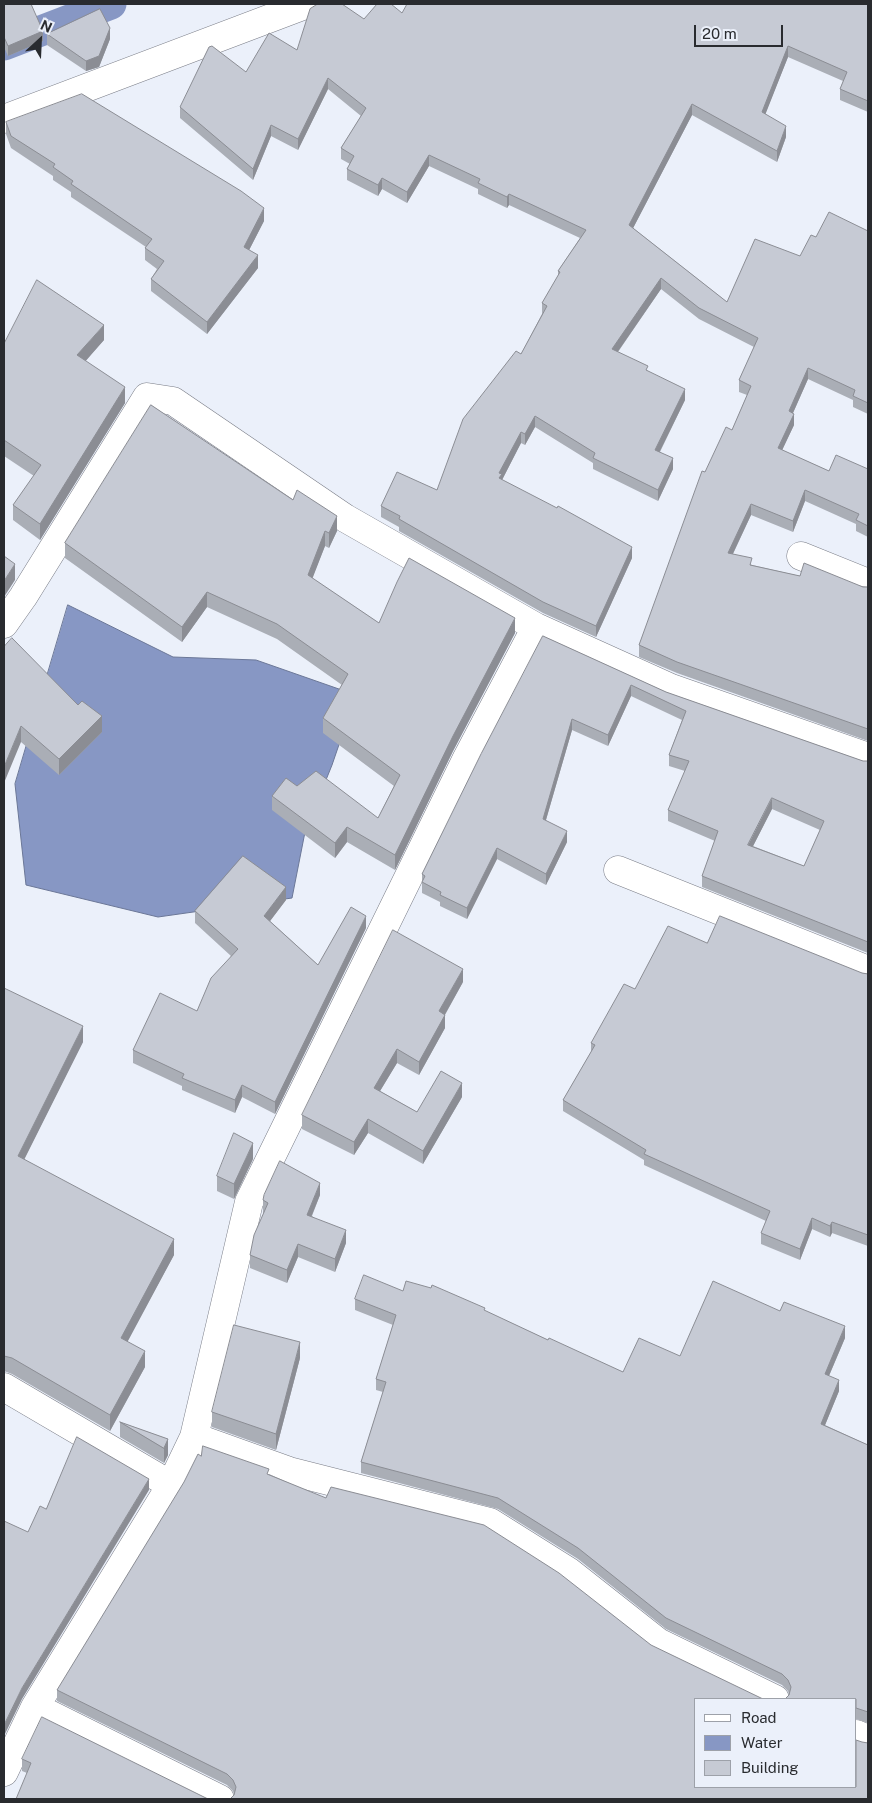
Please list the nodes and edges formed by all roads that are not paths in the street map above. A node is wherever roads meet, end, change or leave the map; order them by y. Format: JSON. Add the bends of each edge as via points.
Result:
{"nodes":[{"id":1,"x":308,"y":4,"type":"edge"},
{"id":2,"x":4,"y":119,"type":"edge"},
{"id":3,"x":801,"y":556,"type":"dead end"},
{"id":4,"x":868,"y":583,"type":"edge"},
{"id":5,"x":4,"y":624,"type":"edge"},
{"id":6,"x":536,"y":627,"type":"junction"},
{"id":7,"x":868,"y":757,"type":"edge"},
{"id":8,"x":618,"y":870,"type":"dead end"},
{"id":9,"x":868,"y":970,"type":"edge"},
{"id":10,"x":4,"y":1386,"type":"edge"},
{"id":11,"x":194,"y":1437,"type":"junction"},
{"id":12,"x":171,"y":1485,"type":"junction"},
{"id":13,"x":773,"y":1698,"type":"edge"},
{"id":14,"x":35,"y":1707,"type":"junction"},
{"id":15,"x":4,"y":1772,"type":"edge"},
{"id":16,"x":220,"y":1799,"type":"edge"}],
"edges":[{"from":1,"to":2,"type":"street"},
{"from":3,"to":4,"type":"street"},
{"from":5,"to":6,"type":"street","via":[[147,397],[173,401],[345,518]]},
{"from":6,"to":7,"type":"street","via":[[671,688]]},
{"from":6,"to":11,"type":"street","via":[[467,758],[249,1202]]},
{"from":8,"to":9,"type":"street"},
{"from":10,"to":12,"type":"street"},
{"from":11,"to":12,"type":"street"},
{"from":11,"to":13,"type":"street","via":[[289,1471],[490,1522],[568,1571],[658,1642]]},
{"from":12,"to":14,"type":"street"},
{"from":14,"to":15,"type":"street"},
{"from":14,"to":16,"type":"street"}]}
